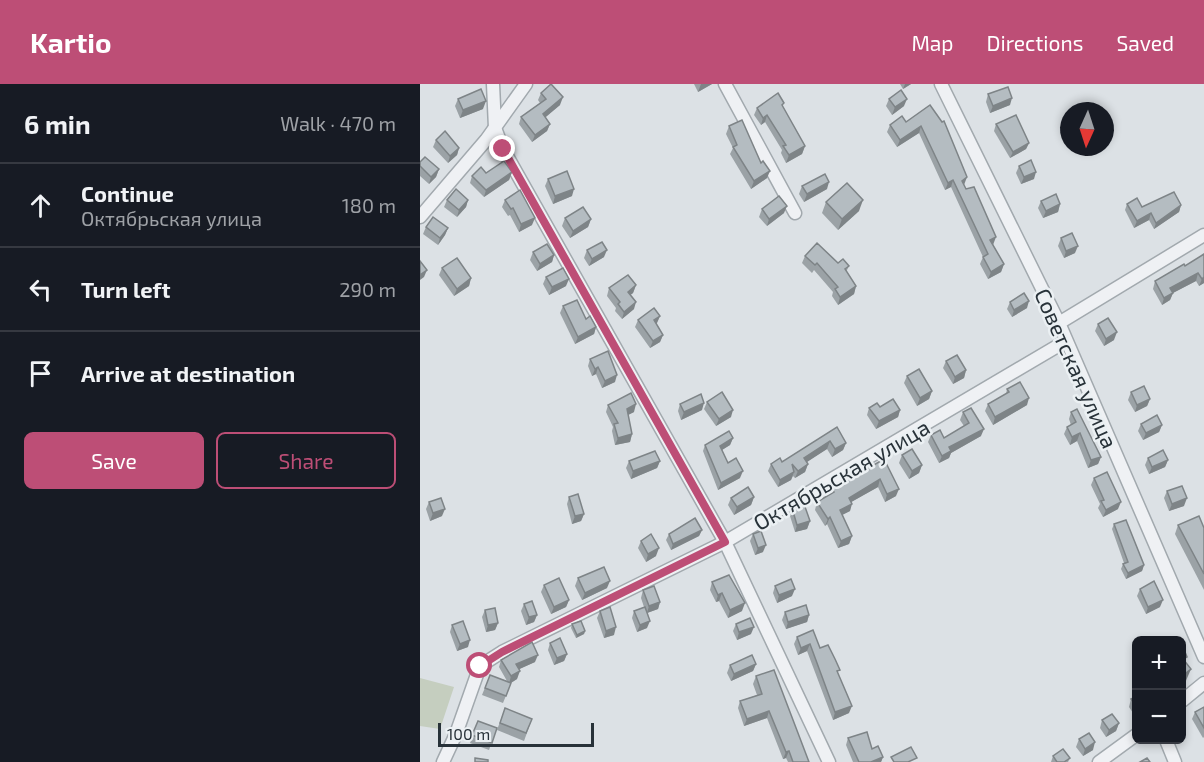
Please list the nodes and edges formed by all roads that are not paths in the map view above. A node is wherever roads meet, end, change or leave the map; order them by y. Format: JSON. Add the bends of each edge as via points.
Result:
{"nodes":[{"id":1,"x":492,"y":84,"type":"edge"},
{"id":2,"x":526,"y":84,"type":"edge"},
{"id":3,"x":725,"y":84,"type":"edge"},
{"id":4,"x":941,"y":84,"type":"edge"},
{"id":5,"x":495,"y":128,"type":"junction"},
{"id":6,"x":795,"y":213,"type":"dead end"},
{"id":7,"x":420,"y":217,"type":"edge"},
{"id":8,"x":1204,"y":235,"type":"edge"},
{"id":9,"x":1059,"y":323,"type":"junction"},
{"id":10,"x":1066,"y":341,"type":"junction"},
{"id":11,"x":725,"y":542,"type":"junction"},
{"id":12,"x":1204,"y":657,"type":"edge"},
{"id":13,"x":1204,"y":683,"type":"edge"},
{"id":14,"x":1186,"y":698,"type":"edge"},
{"id":15,"x":1132,"y":739,"type":"edge"},
{"id":16,"x":1168,"y":744,"type":"edge"},
{"id":17,"x":442,"y":762,"type":"edge"},
{"id":18,"x":829,"y":762,"type":"edge"},
{"id":19,"x":1099,"y":762,"type":"edge"},
{"id":20,"x":1175,"y":762,"type":"edge"}],
"edges":[{"from":1,"to":5,"type":"street"},
{"from":2,"to":5,"type":"street"},
{"from":3,"to":6,"type":"street"},
{"from":4,"to":9,"type":"street","name":"Советская улица"},
{"from":5,"to":7,"type":"street"},
{"from":5,"to":11,"type":"street","via":[[562,256]]},
{"from":8,"to":9,"type":"street"},
{"from":9,"to":10,"type":"street","name":"Советская улица"},
{"from":10,"to":11,"type":"street","name":"Октябрьская улица"},
{"from":10,"to":12,"type":"street","name":"Советская улица"},
{"from":11,"to":17,"type":"street","name":"Октябрьская улица","via":[[480,666]]},
{"from":11,"to":18,"type":"street"},
{"from":13,"to":14,"type":"street"},
{"from":15,"to":19,"type":"street"},
{"from":16,"to":20,"type":"street"}]}
